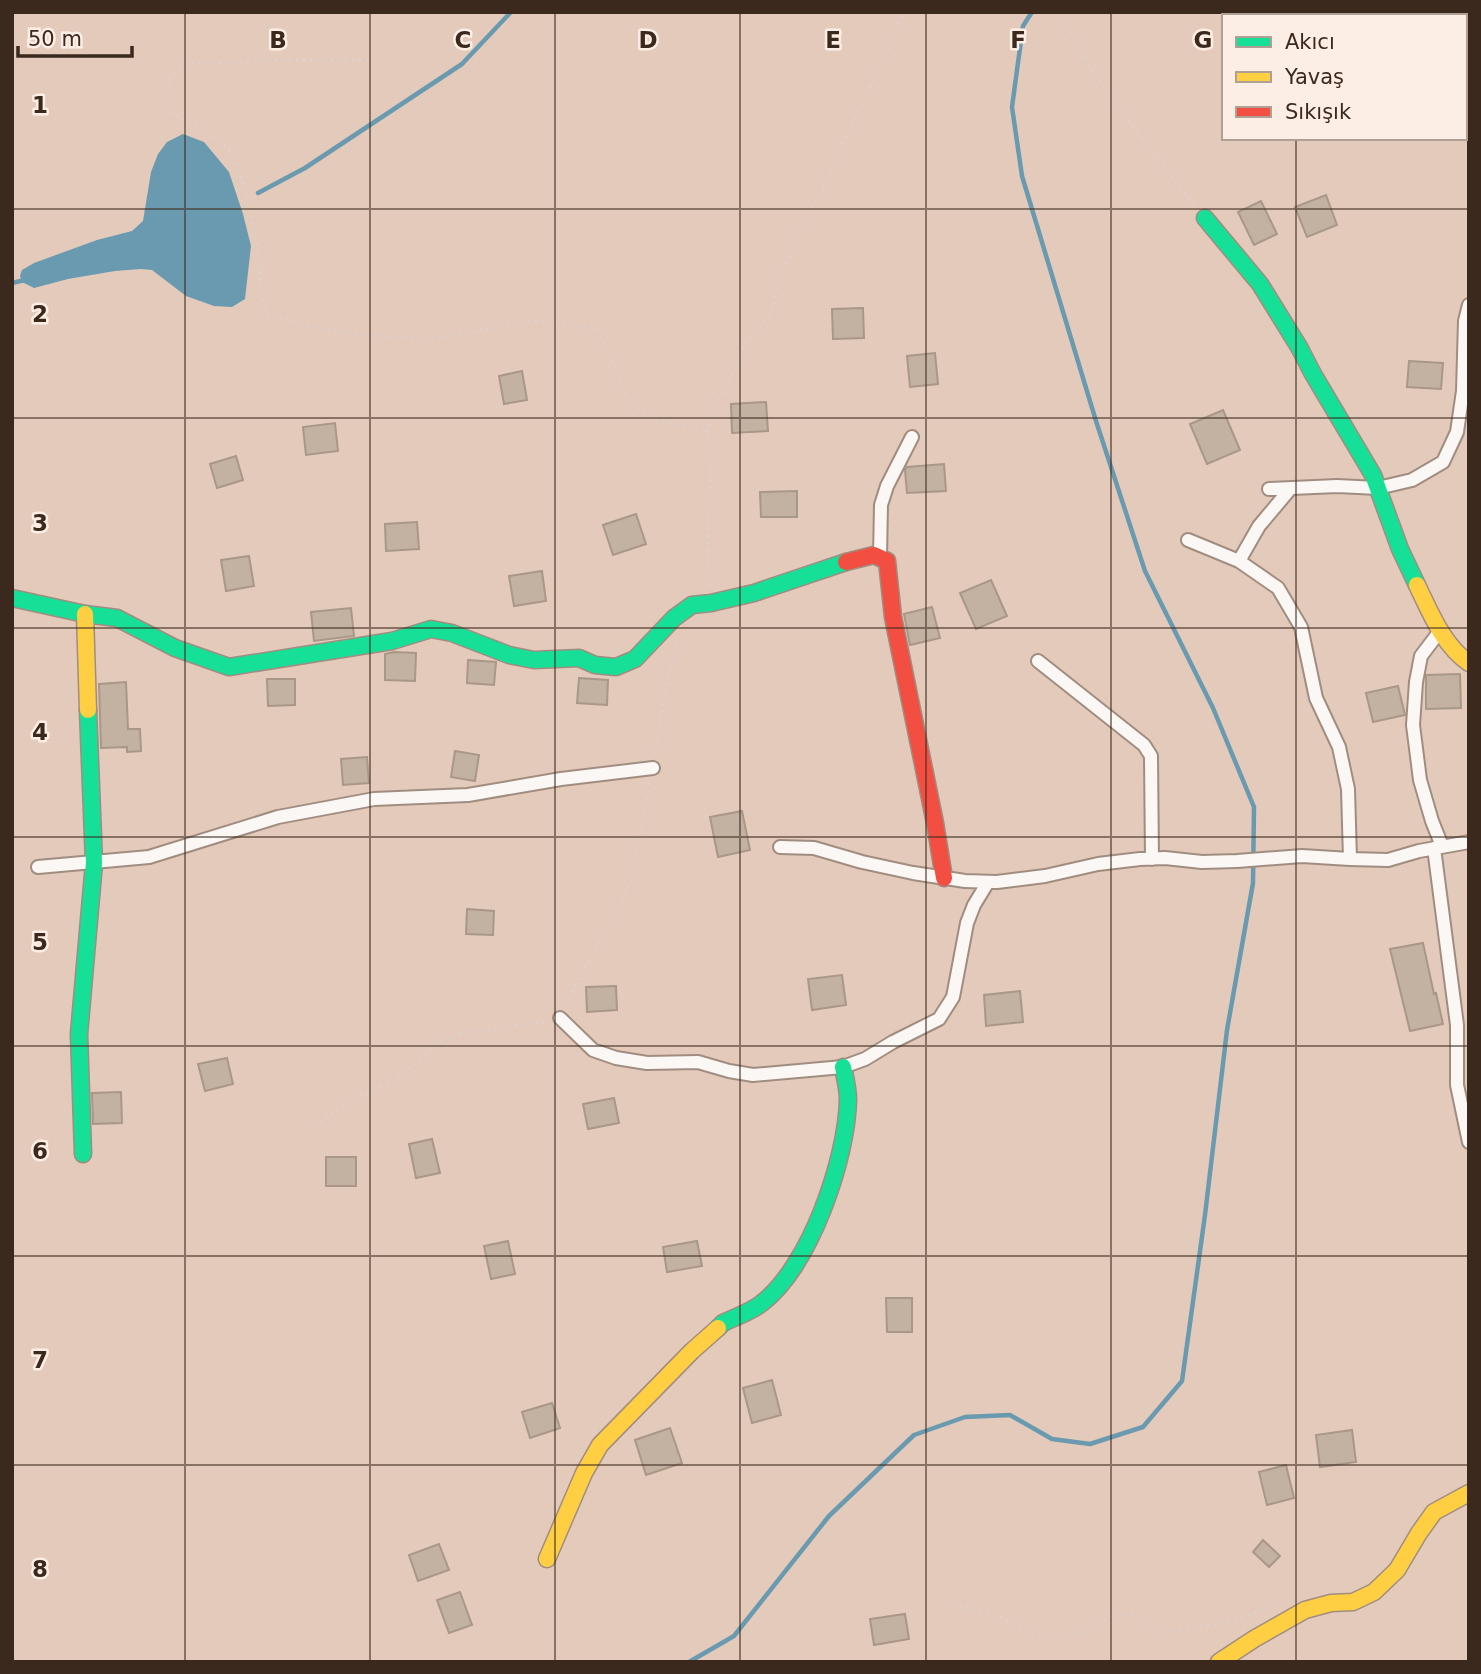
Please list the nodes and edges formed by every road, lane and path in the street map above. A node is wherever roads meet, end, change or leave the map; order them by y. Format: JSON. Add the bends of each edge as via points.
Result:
{"nodes":[{"id":1,"x":904,"y":12,"type":"edge"},
{"id":2,"x":1070,"y":12,"type":"edge"},
{"id":3,"x":368,"y":61,"type":"dead end"},
{"id":4,"x":1205,"y":218,"type":"joint"},
{"id":5,"x":1469,"y":305,"type":"edge"},
{"id":6,"x":707,"y":431,"type":"junction"},
{"id":7,"x":912,"y":437,"type":"dead end"},
{"id":8,"x":1291,"y":488,"type":"junction"},
{"id":9,"x":1378,"y":488,"type":"junction"},
{"id":10,"x":1269,"y":489,"type":"dead end"},
{"id":11,"x":1188,"y":540,"type":"dead end"},
{"id":12,"x":880,"y":558,"type":"junction"},
{"id":13,"x":1238,"y":561,"type":"junction"},
{"id":14,"x":12,"y":598,"type":"edge"},
{"id":15,"x":711,"y":603,"type":"junction"},
{"id":16,"x":85,"y":614,"type":"junction"},
{"id":17,"x":1440,"y":631,"type":"junction"},
{"id":18,"x":679,"y":636,"type":"dead end"},
{"id":19,"x":1038,"y":661,"type":"dead end"},
{"id":20,"x":1469,"y":663,"type":"edge"},
{"id":21,"x":653,"y":768,"type":"junction"},
{"id":22,"x":1469,"y":842,"type":"edge"},
{"id":23,"x":1438,"y":847,"type":"junction"},
{"id":24,"x":780,"y":848,"type":"dead end"},
{"id":25,"x":1152,"y":859,"type":"junction"},
{"id":26,"x":1350,"y":859,"type":"junction"},
{"id":27,"x":94,"y":863,"type":"junction"},
{"id":28,"x":38,"y":867,"type":"dead end"},
{"id":29,"x":944,"y":878,"type":"junction"},
{"id":30,"x":988,"y":882,"type":"junction"},
{"id":31,"x":560,"y":1018,"type":"junction"},
{"id":32,"x":843,"y":1067,"type":"junction"},
{"id":33,"x":314,"y":1126,"type":"dead end"},
{"id":34,"x":1469,"y":1142,"type":"edge"},
{"id":35,"x":83,"y":1154,"type":"dead end"},
{"id":36,"x":1469,"y":1493,"type":"edge"},
{"id":37,"x":547,"y":1559,"type":"dead end"},
{"id":38,"x":946,"y":1602,"type":"dead end"},
{"id":39,"x":1291,"y":1604,"type":"dead end"},
{"id":40,"x":1219,"y":1662,"type":"edge"}],
"edges":[{"from":1,"to":6,"type":"path","via":[[798,235],[771,315],[747,340],[713,408]]},
{"from":2,"to":4,"type":"path","via":[[1070,31],[1102,86]]},
{"from":3,"to":6,"type":"path","via":[[231,61],[186,65],[173,75],[166,94],[170,112],[204,129],[229,150],[244,184],[257,243],[261,295],[268,313],[337,332],[434,340],[531,320],[598,328],[629,403],[657,420]]},
{"from":4,"to":9,"type":"street","via":[[1260,284]]},
{"from":5,"to":9,"type":"street","via":[[1457,432],[1443,462],[1412,480]]},
{"from":6,"to":15,"type":"path"},
{"from":7,"to":12,"type":"street","via":[[881,505]]},
{"from":8,"to":9,"type":"street"},
{"from":8,"to":10,"type":"street"},
{"from":8,"to":13,"type":"street","via":[[1259,526]]},
{"from":9,"to":17,"type":"street","via":[[1400,549]]},
{"from":11,"to":13,"type":"street"},
{"from":12,"to":15,"type":"street","via":[[866,556]]},
{"from":12,"to":29,"type":"street","via":[[887,561],[893,617]]},
{"from":13,"to":26,"type":"street","via":[[1278,588],[1301,628],[1316,698],[1339,747],[1348,789]]},
{"from":14,"to":16,"type":"street"},
{"from":15,"to":16,"type":"street","via":[[692,606],[674,618],[635,659],[616,667],[596,666],[579,658],[534,660],[509,655],[431,628],[392,641],[229,667],[175,648],[117,618]]},
{"from":16,"to":27,"type":"street"},
{"from":17,"to":20,"type":"street","via":[[1457,655]]},
{"from":17,"to":23,"type":"street","via":[[1421,656],[1413,725],[1420,780]]},
{"from":18,"to":21,"type":"path"},
{"from":19,"to":25,"type":"street","via":[[1144,745],[1151,756]]},
{"from":21,"to":27,"type":"street","via":[[468,794],[374,799],[278,817],[149,857]]},
{"from":21,"to":31,"type":"path","via":[[631,882]]},
{"from":22,"to":23,"type":"street"},
{"from":23,"to":26,"type":"street","via":[[1388,860]]},
{"from":23,"to":34,"type":"street","via":[[1457,1025],[1457,1085]]},
{"from":24,"to":29,"type":"street","via":[[814,848]]},
{"from":25,"to":26,"type":"street"},
{"from":25,"to":30,"type":"street"},
{"from":27,"to":28,"type":"street"},
{"from":27,"to":35,"type":"street","via":[[79,1034]]},
{"from":29,"to":30,"type":"street"},
{"from":30,"to":32,"type":"street","via":[[967,923],[953,997],[939,1019]]},
{"from":31,"to":32,"type":"street","via":[[593,1050],[616,1058],[698,1062],[753,1075]]},
{"from":31,"to":33,"type":"path","via":[[456,1034],[434,1045],[394,1082],[355,1097]]},
{"from":32,"to":37,"type":"street","via":[[848,1096],[837,1170],[810,1239],[789,1276],[761,1304],[723,1323],[600,1445]]},
{"from":36,"to":40,"type":"street","via":[[1434,1513],[1397,1570],[1374,1592],[1353,1602],[1305,1610]]},
{"from":38,"to":39,"type":"path","via":[[1054,1638],[1079,1634],[1115,1615],[1132,1615],[1148,1632],[1171,1632]]}]}
